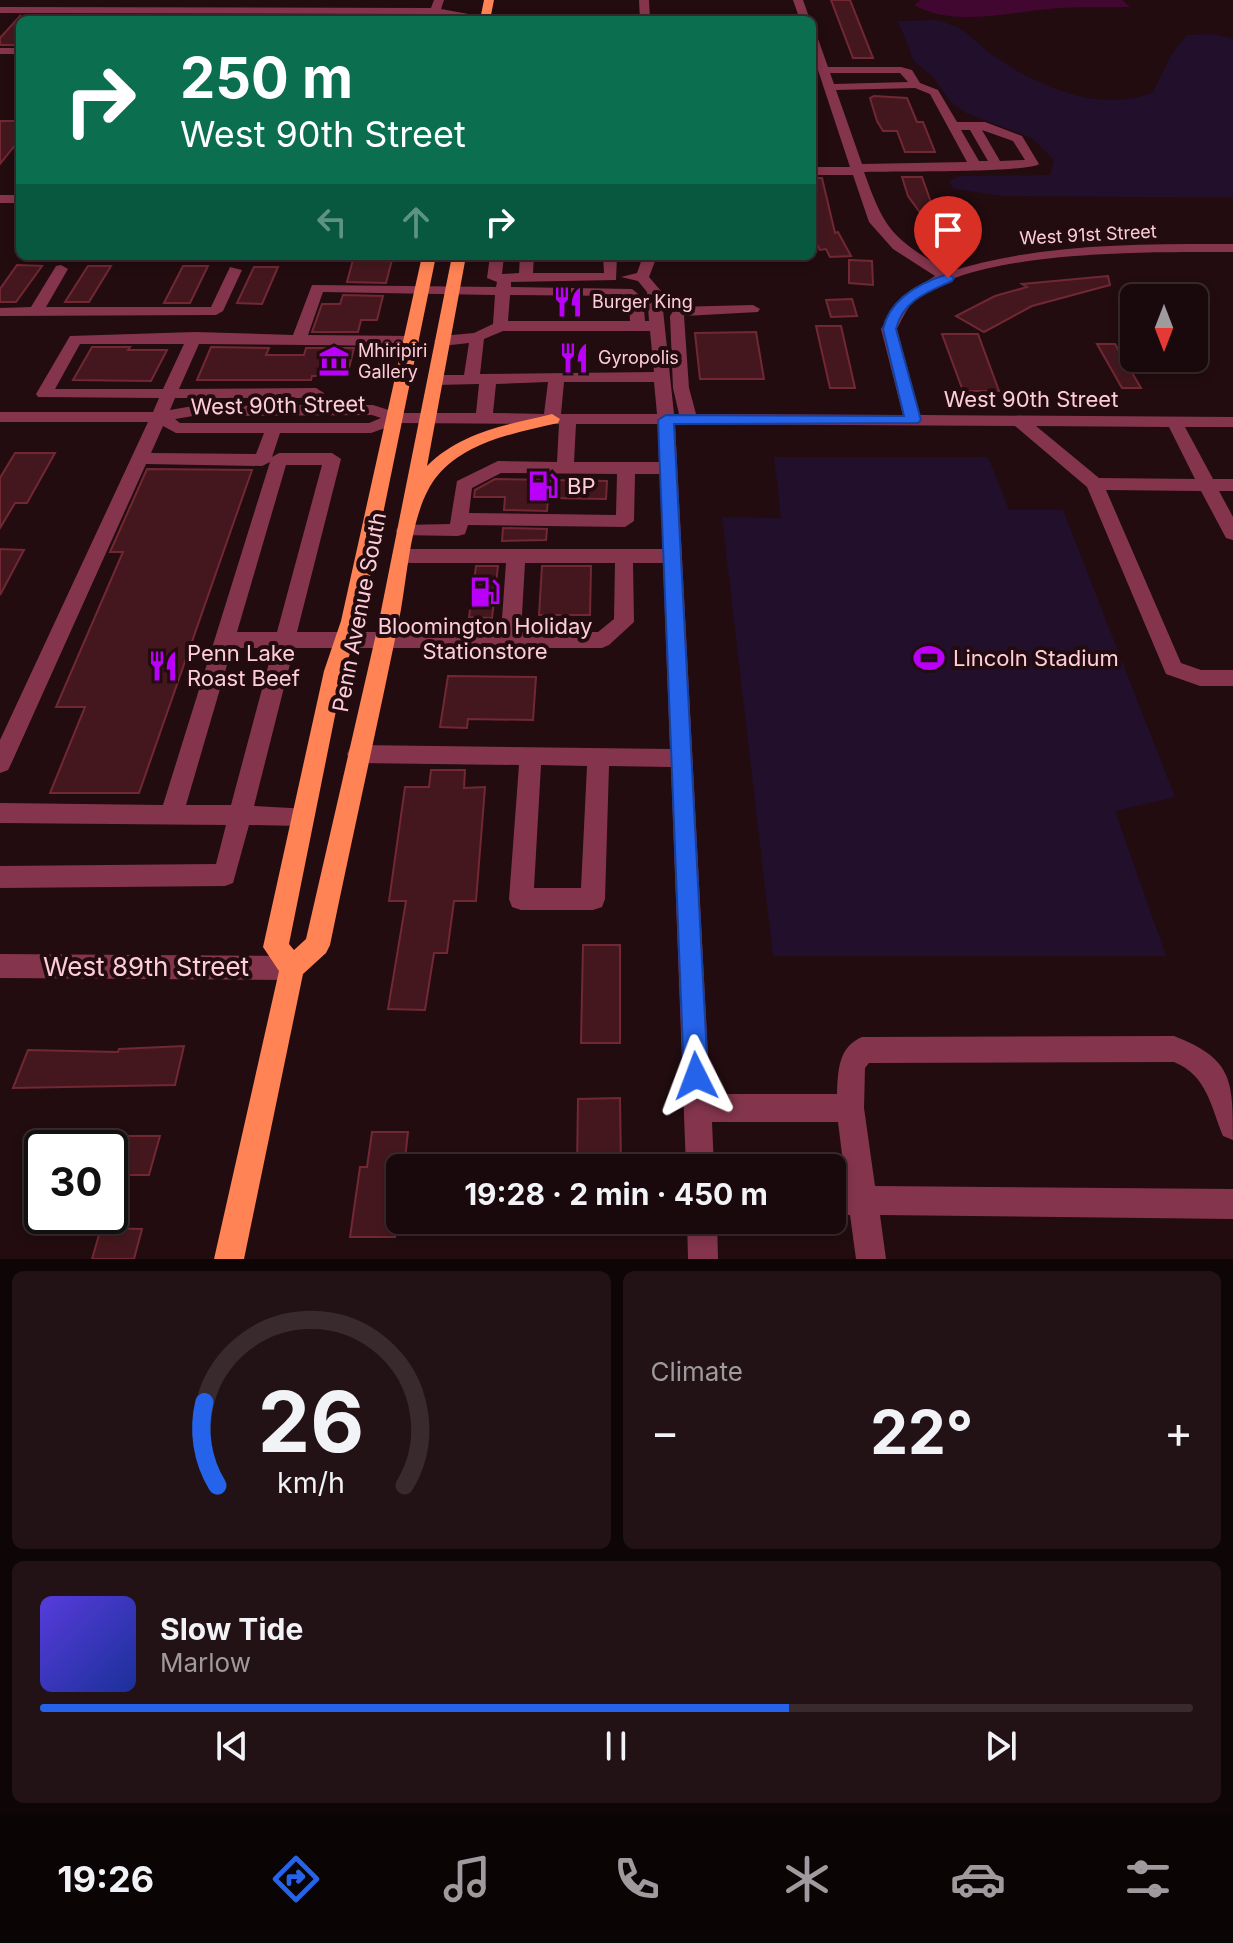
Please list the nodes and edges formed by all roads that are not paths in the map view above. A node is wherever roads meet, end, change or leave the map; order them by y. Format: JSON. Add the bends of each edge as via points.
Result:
{"nodes":[{"id":1,"x":437,"y":5,"type":"edge"},
{"id":2,"x":0,"y":10,"type":"edge"},
{"id":3,"x":472,"y":16,"type":"edge"},
{"id":4,"x":816,"y":47,"type":"edge"},
{"id":5,"x":824,"y":70,"type":"junction"},
{"id":6,"x":916,"y":85,"type":"junction"},
{"id":7,"x":830,"y":87,"type":"junction"},
{"id":8,"x":953,"y":126,"type":"junction"},
{"id":9,"x":974,"y":126,"type":"junction"},
{"id":10,"x":976,"y":167,"type":"junction"},
{"id":11,"x":997,"y":167,"type":"junction"},
{"id":12,"x":857,"y":170,"type":"junction"},
{"id":13,"x":816,"y":171,"type":"edge"},
{"id":14,"x":1233,"y":248,"type":"edge"},
{"id":15,"x":428,"y":260,"type":"edge"},
{"id":16,"x":458,"y":260,"type":"edge"},
{"id":17,"x":496,"y":260,"type":"edge"},
{"id":18,"x":527,"y":260,"type":"edge"},
{"id":19,"x":610,"y":260,"type":"edge"},
{"id":20,"x":648,"y":260,"type":"edge"},
{"id":21,"x":61,"y":269,"type":"dead end"},
{"id":22,"x":235,"y":270,"type":"dead end"},
{"id":23,"x":611,"y":277,"type":"junction"},
{"id":24,"x":642,"y":277,"type":"junction"},
{"id":25,"x":526,"y":278,"type":"junction"},
{"id":26,"x":948,"y":278,"type":"junction"},
{"id":27,"x":504,"y":285,"type":"junction"},
{"id":28,"x":421,"y":289,"type":"junction"},
{"id":29,"x":453,"y":290,"type":"junction"},
{"id":30,"x":753,"y":309,"type":"dead end"},
{"id":31,"x":36,"y":311,"type":"junction"},
{"id":32,"x":0,"y":312,"type":"edge"},
{"id":33,"x":500,"y":326,"type":"junction"},
{"id":34,"x":638,"y":326,"type":"junction"},
{"id":35,"x":657,"y":326,"type":"junction"},
{"id":36,"x":195,"y":337,"type":"junction"},
{"id":37,"x":477,"y":337,"type":"junction"},
{"id":38,"x":299,"y":340,"type":"junction"},
{"id":39,"x":412,"y":341,"type":"junction"},
{"id":40,"x":442,"y":341,"type":"junction"},
{"id":41,"x":556,"y":377,"type":"junction"},
{"id":42,"x":662,"y":377,"type":"junction"},
{"id":43,"x":480,"y":379,"type":"junction"},
{"id":44,"x":435,"y":380,"type":"junction"},
{"id":45,"x":172,"y":392,"type":"junction"},
{"id":46,"x":311,"y":411,"type":"junction"},
{"id":47,"x":0,"y":417,"type":"edge"},
{"id":48,"x":161,"y":417,"type":"junction"},
{"id":49,"x":397,"y":418,"type":"junction"},
{"id":50,"x":428,"y":418,"type":"junction"},
{"id":51,"x":484,"y":418,"type":"junction"},
{"id":52,"x":560,"y":419,"type":"junction"},
{"id":53,"x":677,"y":420,"type":"junction"},
{"id":54,"x":913,"y":420,"type":"junction"},
{"id":55,"x":1019,"y":421,"type":"junction"},
{"id":56,"x":1174,"y":421,"type":"junction"},
{"id":57,"x":1233,"y":422,"type":"edge"},
{"id":58,"x":274,"y":428,"type":"junction"},
{"id":59,"x":138,"y":458,"type":"junction"},
{"id":60,"x":271,"y":460,"type":"junction"},
{"id":61,"x":565,"y":468,"type":"junction"},
{"id":62,"x":626,"y":468,"type":"junction"},
{"id":63,"x":668,"y":468,"type":"junction"},
{"id":64,"x":1095,"y":484,"type":"junction"},
{"id":65,"x":1207,"y":485,"type":"junction"},
{"id":66,"x":1233,"y":485,"type":"edge"},
{"id":67,"x":408,"y":509,"type":"junction"},
{"id":68,"x":460,"y":519,"type":"junction"},
{"id":69,"x":405,"y":531,"type":"junction"},
{"id":70,"x":1233,"y":534,"type":"edge"},
{"id":71,"x":401,"y":556,"type":"junction"},
{"id":72,"x":516,"y":556,"type":"junction"},
{"id":73,"x":624,"y":556,"type":"junction"},
{"id":74,"x":672,"y":556,"type":"junction"},
{"id":75,"x":223,"y":640,"type":"junction"},
{"id":76,"x":288,"y":640,"type":"junction"},
{"id":77,"x":510,"y":640,"type":"junction"},
{"id":78,"x":345,"y":641,"type":"junction"},
{"id":79,"x":385,"y":642,"type":"junction"},
{"id":80,"x":1233,"y":678,"type":"edge"},
{"id":81,"x":358,"y":754,"type":"junction"},
{"id":82,"x":531,"y":756,"type":"junction"},
{"id":83,"x":598,"y":757,"type":"junction"},
{"id":84,"x":681,"y":758,"type":"junction"},
{"id":85,"x":0,"y":764,"type":"edge"},
{"id":86,"x":0,"y":813,"type":"edge"},
{"id":87,"x":172,"y":814,"type":"junction"},
{"id":88,"x":240,"y":815,"type":"junction"},
{"id":89,"x":301,"y":816,"type":"junction"},
{"id":90,"x":0,"y":877,"type":"edge"},
{"id":91,"x":0,"y":966,"type":"edge"},
{"id":92,"x":292,"y":968,"type":"junction"},
{"id":93,"x":697,"y":1108,"type":"junction"},
{"id":94,"x":850,"y":1108,"type":"junction"},
{"id":95,"x":1233,"y":1126,"type":"edge"},
{"id":96,"x":699,"y":1154,"type":"edge"},
{"id":97,"x":863,"y":1199,"type":"junction"},
{"id":98,"x":846,"y":1200,"type":"edge"},
{"id":99,"x":1233,"y":1204,"type":"edge"},
{"id":100,"x":702,"y":1234,"type":"edge"},
{"id":101,"x":229,"y":1259,"type":"edge"},
{"id":102,"x":703,"y":1259,"type":"edge"},
{"id":103,"x":871,"y":1259,"type":"edge"}],
"edges":[{"from":1,"to":2,"type":"street"},
{"from":1,"to":3,"type":"street"},
{"from":4,"to":5,"type":"street"},
{"from":5,"to":6,"type":"street","via":[[901,70]]},
{"from":5,"to":7,"type":"street"},
{"from":6,"to":7,"type":"street"},
{"from":6,"to":8,"type":"street","via":[[934,92]]},
{"from":7,"to":12,"type":"street"},
{"from":8,"to":9,"type":"street"},
{"from":8,"to":10,"type":"street"},
{"from":9,"to":11,"type":"street"},
{"from":9,"to":11,"type":"street","via":[[1018,139],[1033,159],[1027,166]]},
{"from":10,"to":11,"type":"street"},
{"from":10,"to":12,"type":"street"},
{"from":12,"to":13,"type":"street"},
{"from":12,"to":26,"type":"street","via":[[883,233]]},
{"from":14,"to":26,"type":"street","name":"West 91st Street","via":[[1055,252],[1007,259]]},
{"from":15,"to":28,"type":"main road","name":"Penn Avenue South"},
{"from":16,"to":29,"type":"main road","name":"Penn Avenue South"},
{"from":17,"to":27,"type":"street","via":[[494,278]]},
{"from":18,"to":25,"type":"street"},
{"from":19,"to":23,"type":"street"},
{"from":20,"to":24,"type":"street"},
{"from":21,"to":31,"type":"street"},
{"from":22,"to":31,"type":"street","via":[[216,311]]},
{"from":23,"to":24,"type":"street"},
{"from":23,"to":25,"type":"street"},
{"from":24,"to":35,"type":"street","via":[[654,291]]},
{"from":25,"to":27,"type":"street"},
{"from":26,"to":54,"type":"street","name":"West 91st Street","via":[[914,293],[893,315],[889,329]]},
{"from":27,"to":29,"type":"street"},
{"from":27,"to":33,"type":"street"},
{"from":27,"to":34,"type":"street","via":[[627,292],[636,298]]},
{"from":28,"to":29,"type":"street"},
{"from":28,"to":38,"type":"street","via":[[317,288]]},
{"from":28,"to":39,"type":"main road","name":"Penn Avenue South"},
{"from":29,"to":40,"type":"main road","name":"Penn Avenue South"},
{"from":30,"to":53,"type":"street","via":[[681,310]]},
{"from":31,"to":32,"type":"street"},
{"from":33,"to":34,"type":"street"},
{"from":33,"to":37,"type":"street"},
{"from":34,"to":35,"type":"street"},
{"from":35,"to":42,"type":"street"},
{"from":36,"to":38,"type":"street"},
{"from":36,"to":45,"type":"street"},
{"from":36,"to":45,"type":"street","via":[[75,339],[44,394]]},
{"from":37,"to":40,"type":"street"},
{"from":37,"to":43,"type":"street"},
{"from":38,"to":39,"type":"street"},
{"from":39,"to":49,"type":"main road","name":"Penn Avenue South"},
{"from":40,"to":44,"type":"main road","name":"Penn Avenue South"},
{"from":41,"to":42,"type":"street"},
{"from":41,"to":43,"type":"street"},
{"from":41,"to":52,"type":"street"},
{"from":42,"to":53,"type":"street"},
{"from":43,"to":44,"type":"street"},
{"from":43,"to":51,"type":"street"},
{"from":44,"to":50,"type":"main road","name":"Penn Avenue South"},
{"from":45,"to":46,"type":"street","via":[[316,393]]},
{"from":45,"to":48,"type":"street"},
{"from":46,"to":48,"type":"street","name":"West 90th Street","via":[[193,411]]},
{"from":46,"to":49,"type":"street","name":"West 90th Street","via":[[373,410]]},
{"from":47,"to":48,"type":"street","name":"West 90th Street"},
{"from":48,"to":58,"type":"street","name":"West 90th Street","via":[[176,428]]},
{"from":48,"to":59,"type":"street"},
{"from":49,"to":50,"type":"street","name":"West 90th Street"},
{"from":49,"to":58,"type":"street","name":"West 90th Street","via":[[371,428]]},
{"from":49,"to":78,"type":"main road","name":"Penn Avenue South"},
{"from":50,"to":51,"type":"street","name":"West 90th Street"},
{"from":50,"to":67,"type":"main road","name":"Penn Avenue South"},
{"from":51,"to":52,"type":"street","name":"West 90th Street"},
{"from":52,"to":53,"type":"street","name":"West 90th Street"},
{"from":52,"to":61,"type":"street"},
{"from":52,"to":67,"type":"main road","via":[[454,450],[432,466]]},
{"from":53,"to":54,"type":"street","name":"West 90th Street"},
{"from":53,"to":63,"type":"street"},
{"from":54,"to":55,"type":"street","name":"West 90th Street"},
{"from":55,"to":56,"type":"street","name":"West 90th Street"},
{"from":55,"to":64,"type":"street"},
{"from":56,"to":57,"type":"street","name":"West 90th Street"},
{"from":56,"to":65,"type":"street"},
{"from":58,"to":60,"type":"street"},
{"from":59,"to":60,"type":"street"},
{"from":59,"to":85,"type":"street"},
{"from":60,"to":75,"type":"street"},
{"from":60,"to":76,"type":"street","via":[[332,459]]},
{"from":61,"to":62,"type":"street"},
{"from":61,"to":68,"type":"street","via":[[498,467],[476,476],[463,485]]},
{"from":62,"to":63,"type":"street"},
{"from":62,"to":68,"type":"street","via":[[625,521]]},
{"from":63,"to":74,"type":"street"},
{"from":64,"to":65,"type":"street"},
{"from":64,"to":80,"type":"street","via":[[1173,668],[1200,678]]},
{"from":65,"to":66,"type":"street"},
{"from":65,"to":70,"type":"street"},
{"from":67,"to":69,"type":"main road","name":"Penn Avenue South"},
{"from":68,"to":69,"type":"street","via":[[458,530]]},
{"from":69,"to":71,"type":"main road","name":"Penn Avenue South"},
{"from":71,"to":72,"type":"street"},
{"from":71,"to":79,"type":"main road","name":"Penn Avenue South"},
{"from":72,"to":73,"type":"street"},
{"from":72,"to":77,"type":"street"},
{"from":73,"to":74,"type":"street"},
{"from":73,"to":77,"type":"street","via":[[624,622],[602,640]]},
{"from":74,"to":84,"type":"street"},
{"from":75,"to":76,"type":"street"},
{"from":75,"to":87,"type":"street"},
{"from":76,"to":78,"type":"street"},
{"from":76,"to":88,"type":"street"},
{"from":77,"to":79,"type":"street"},
{"from":78,"to":79,"type":"street"},
{"from":78,"to":89,"type":"main road","name":"Penn Avenue South"},
{"from":79,"to":81,"type":"main road","name":"Penn Avenue South"},
{"from":81,"to":82,"type":"street"},
{"from":81,"to":92,"type":"main road","name":"Penn Avenue South","via":[[317,945]]},
{"from":82,"to":83,"type":"street"},
{"from":82,"to":83,"type":"street","via":[[521,899],[593,899]]},
{"from":83,"to":84,"type":"street"},
{"from":84,"to":93,"type":"street"},
{"from":86,"to":87,"type":"street"},
{"from":87,"to":88,"type":"street"},
{"from":88,"to":89,"type":"street"},
{"from":88,"to":90,"type":"street","via":[[225,875]]},
{"from":89,"to":92,"type":"main road","name":"Penn Avenue South","via":[[276,947]]},
{"from":91,"to":92,"type":"street","name":"West 89th Street"},
{"from":92,"to":101,"type":"main road"},
{"from":93,"to":94,"type":"street"},
{"from":93,"to":96,"type":"street"},
{"from":94,"to":95,"type":"street","via":[[852,1064],[862,1050],[1174,1049],[1197,1056],[1215,1076]]},
{"from":94,"to":97,"type":"street"},
{"from":97,"to":98,"type":"street"},
{"from":97,"to":99,"type":"street"},
{"from":97,"to":103,"type":"street"},
{"from":100,"to":102,"type":"street"}]}
